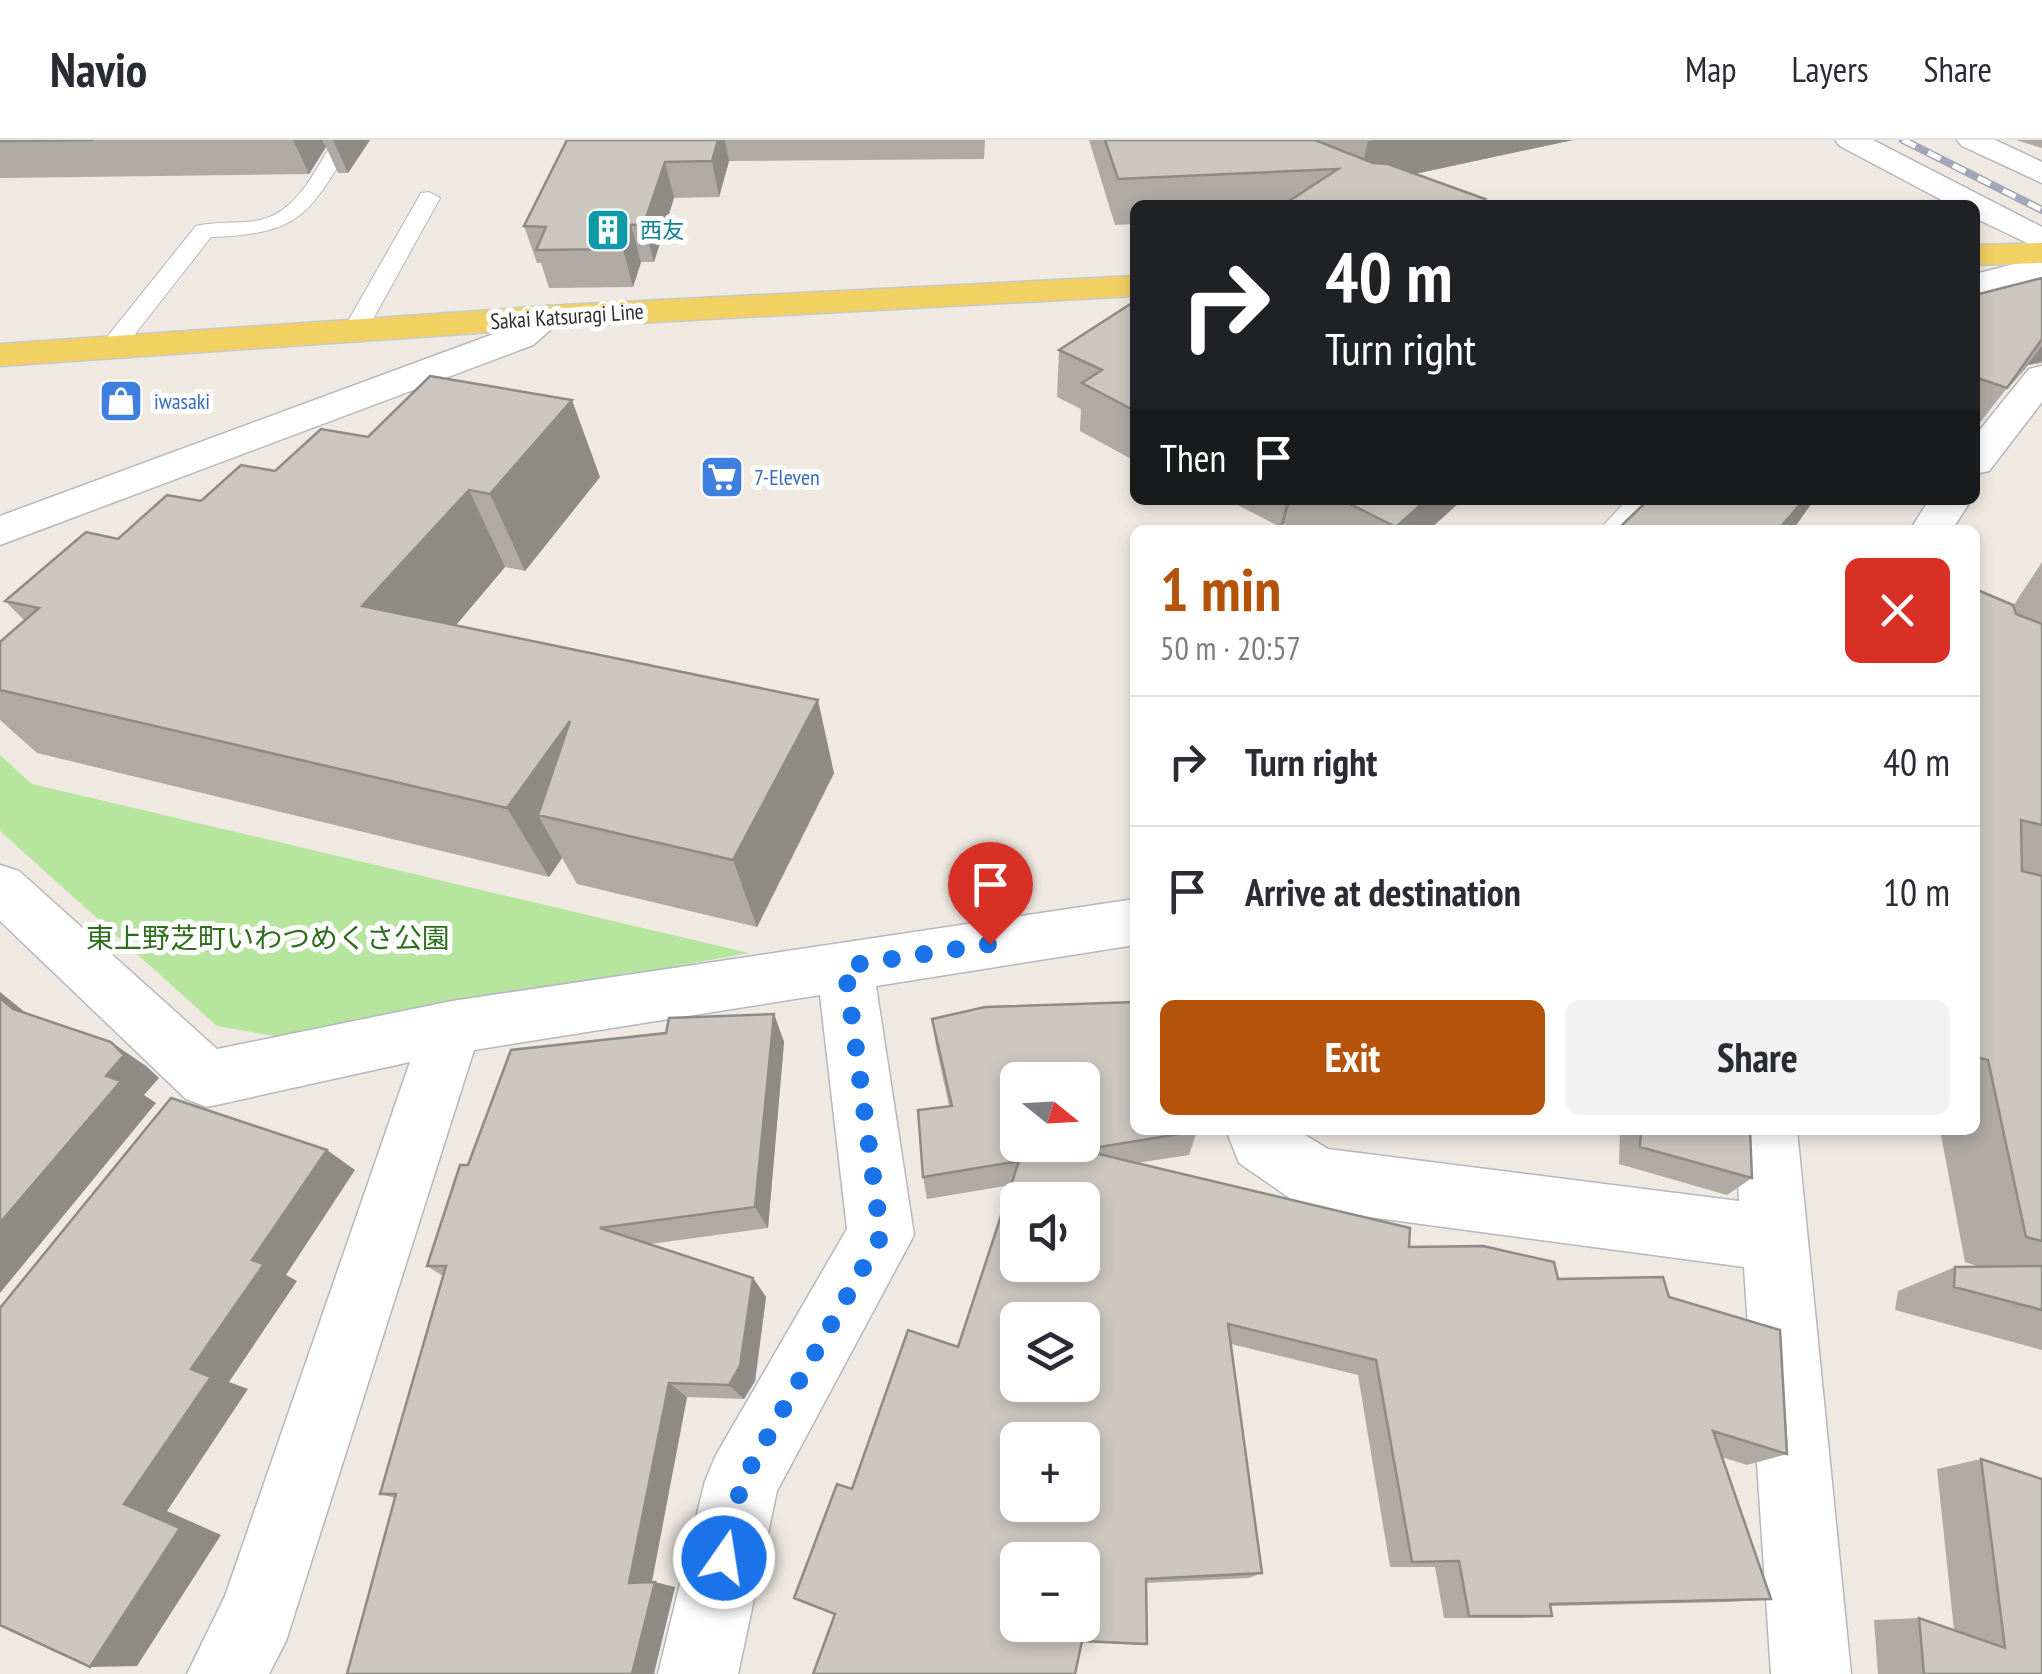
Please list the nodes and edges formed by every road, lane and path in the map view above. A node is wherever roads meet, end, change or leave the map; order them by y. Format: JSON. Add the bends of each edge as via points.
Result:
{"nodes":[{"id":1,"x":344,"y":140,"type":"edge"},
{"id":2,"x":1850,"y":140,"type":"edge"},
{"id":3,"x":1972,"y":140,"type":"edge"},
{"id":4,"x":2042,"y":174,"type":"edge"},
{"id":5,"x":429,"y":198,"type":"dead end"},
{"id":6,"x":1965,"y":200,"type":"edge"},
{"id":7,"x":1980,"y":208,"type":"edge"},
{"id":8,"x":2042,"y":240,"type":"edge"},
{"id":9,"x":2042,"y":253,"type":"edge"},
{"id":10,"x":1980,"y":255,"type":"edge"},
{"id":11,"x":2042,"y":267,"type":"edge"},
{"id":12,"x":1980,"y":283,"type":"edge"},
{"id":13,"x":1130,"y":286,"type":"edge"},
{"id":14,"x":547,"y":316,"type":"junction"},
{"id":15,"x":356,"y":330,"type":"junction"},
{"id":16,"x":112,"y":347,"type":"junction"},
{"id":17,"x":0,"y":355,"type":"edge"},
{"id":18,"x":2035,"y":397,"type":"edge"},
{"id":19,"x":1980,"y":453,"type":"edge"},
{"id":20,"x":1638,"y":505,"type":"edge"},
{"id":21,"x":1619,"y":525,"type":"edge"},
{"id":22,"x":0,"y":531,"type":"edge"},
{"id":23,"x":0,"y":887,"type":"edge"},
{"id":24,"x":1130,"y":923,"type":"edge"},
{"id":25,"x":845,"y":966,"type":"junction"},
{"id":26,"x":452,"y":1027,"type":"junction"},
{"id":27,"x":1258,"y":1135,"type":"edge"},
{"id":28,"x":1766,"y":1135,"type":"edge"},
{"id":29,"x":1775,"y":1238,"type":"junction"},
{"id":30,"x":228,"y":1674,"type":"edge"},
{"id":31,"x":698,"y":1674,"type":"edge"},
{"id":32,"x":1810,"y":1674,"type":"edge"}],
"edges":[{"from":1,"to":16,"type":"lane","via":[[289,220],[260,230],[204,230]]},
{"from":2,"to":6,"type":"street"},
{"from":3,"to":4,"type":"street"},
{"from":5,"to":15,"type":"lane"},
{"from":7,"to":8,"type":"street"},
{"from":9,"to":10,"type":"main road"},
{"from":11,"to":12,"type":"street"},
{"from":13,"to":14,"type":"main road","name":"Sakai Katsuragi Line"},
{"from":14,"to":15,"type":"main road","name":"Sakai Katsuragi Line"},
{"from":14,"to":22,"type":"street","via":[[520,337]]},
{"from":15,"to":16,"type":"main road","name":"Sakai Katsuragi Line"},
{"from":16,"to":17,"type":"main road","name":"Sakai Katsuragi Line"},
{"from":18,"to":19,"type":"street"},
{"from":20,"to":21,"type":"lane"},
{"from":23,"to":26,"type":"street","via":[[195,1094]]},
{"from":24,"to":25,"type":"street"},
{"from":25,"to":26,"type":"street"},
{"from":25,"to":31,"type":"street","via":[[881,1236],[742,1482]]},
{"from":26,"to":30,"type":"street","via":[[258,1613]]},
{"from":27,"to":29,"type":"street","via":[[1317,1178]]},
{"from":28,"to":29,"type":"street"},
{"from":29,"to":32,"type":"street"}]}
